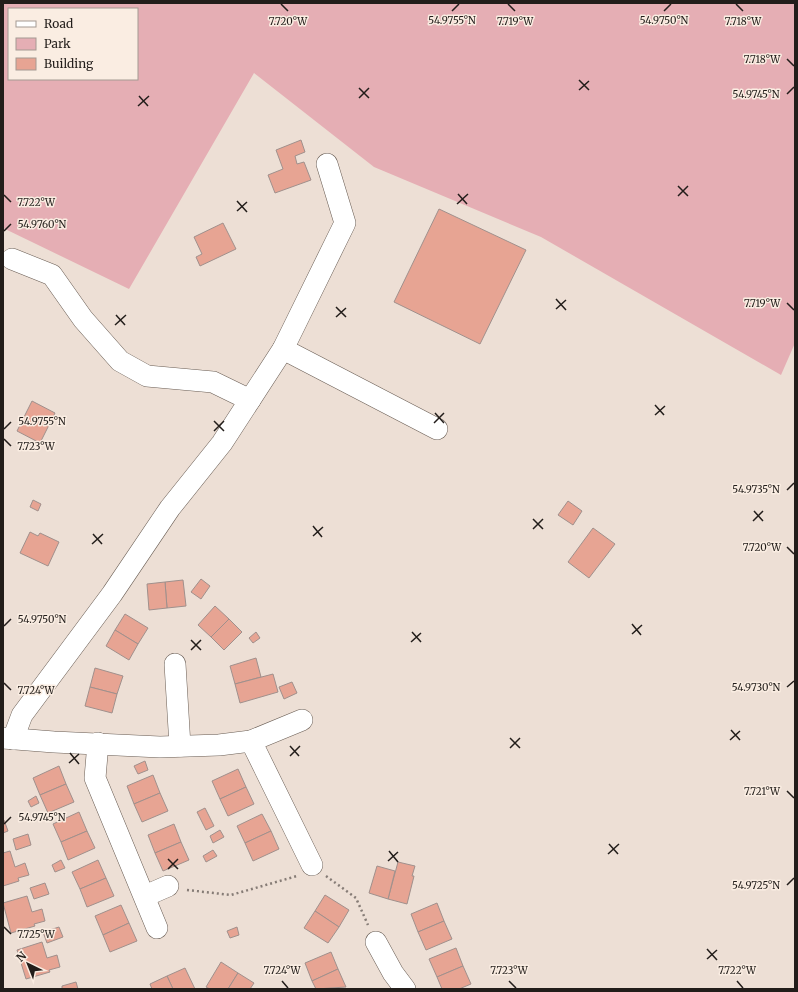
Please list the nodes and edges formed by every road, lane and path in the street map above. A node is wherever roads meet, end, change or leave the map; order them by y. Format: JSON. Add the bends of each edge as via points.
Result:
{"nodes":[{"id":1,"x":327,"y":164,"type":"dead end"},
{"id":2,"x":12,"y":259,"type":"dead end"},
{"id":3,"x":283,"y":349,"type":"junction"},
{"id":4,"x":250,"y":400,"type":"junction"},
{"id":5,"x":436,"y":429,"type":"dead end"},
{"id":6,"x":175,"y":664,"type":"dead end"},
{"id":7,"x":302,"y":720,"type":"dead end"},
{"id":8,"x":8,"y":738,"type":"edge"},
{"id":9,"x":251,"y":741,"type":"junction"},
{"id":10,"x":98,"y":743,"type":"junction"},
{"id":11,"x":180,"y":746,"type":"junction"},
{"id":12,"x":312,"y":865,"type":"junction"},
{"id":13,"x":168,"y":886,"type":"joint"},
{"id":14,"x":144,"y":896,"type":"junction"},
{"id":15,"x":157,"y":928,"type":"dead end"},
{"id":16,"x":376,"y":942,"type":"joint"},
{"id":17,"x":405,"y":989,"type":"edge"}],
"edges":[{"from":1,"to":3,"type":"street","via":[[345,223]]},
{"from":2,"to":4,"type":"street","via":[[52,275],[83,319],[120,360],[147,376],[213,382]]},
{"from":3,"to":4,"type":"street"},
{"from":3,"to":5,"type":"street"},
{"from":4,"to":8,"type":"street","via":[[222,443],[170,508],[112,594],[22,715]]},
{"from":6,"to":11,"type":"street"},
{"from":7,"to":9,"type":"street"},
{"from":8,"to":10,"type":"street"},
{"from":9,"to":11,"type":"street"},
{"from":9,"to":12,"type":"street"},
{"from":10,"to":11,"type":"street"},
{"from":10,"to":14,"type":"street","via":[[95,778]]},
{"from":12,"to":13,"type":"path","via":[[303,874],[231,895],[174,891]]},
{"from":12,"to":16,"type":"path","via":[[356,898]]},
{"from":13,"to":14,"type":"street"},
{"from":14,"to":15,"type":"street"},
{"from":16,"to":17,"type":"street"}]}
